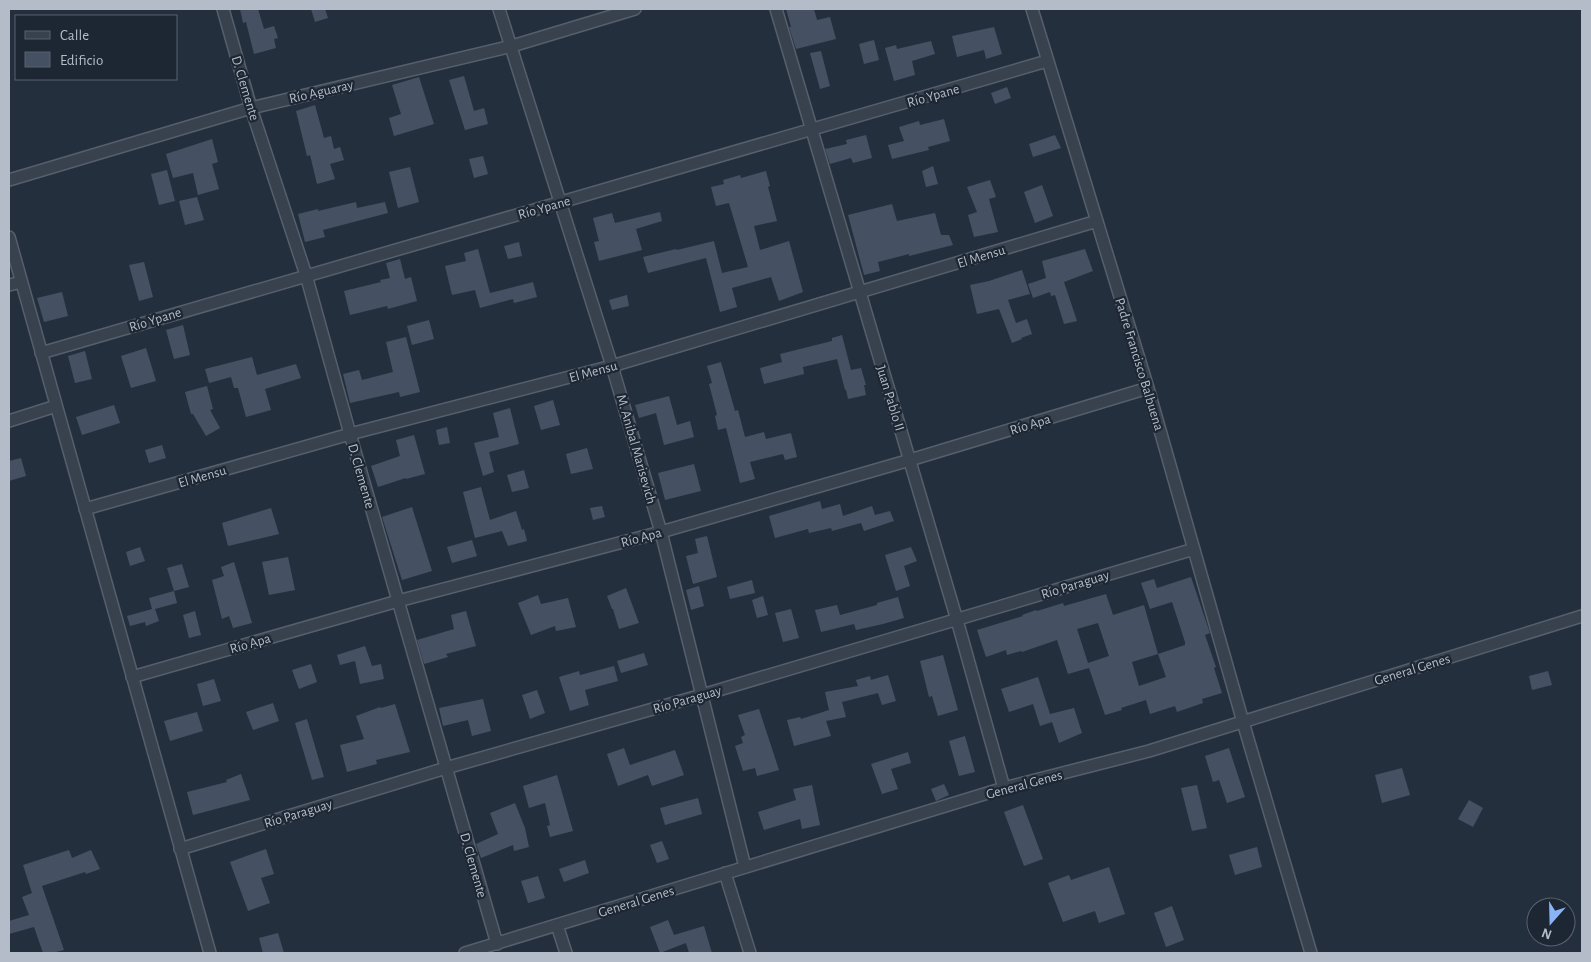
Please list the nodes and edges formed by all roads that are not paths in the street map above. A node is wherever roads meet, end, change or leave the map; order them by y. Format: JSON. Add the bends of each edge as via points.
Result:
{"nodes":[{"id":1,"x":222,"y":9,"type":"edge"},
{"id":2,"x":499,"y":9,"type":"edge"},
{"id":3,"x":635,"y":9,"type":"edge"},
{"id":4,"x":776,"y":9,"type":"edge"},
{"id":5,"x":1032,"y":9,"type":"edge"},
{"id":6,"x":512,"y":46,"type":"junction"},
{"id":7,"x":1048,"y":61,"type":"junction"},
{"id":8,"x":251,"y":108,"type":"junction"},
{"id":9,"x":812,"y":130,"type":"junction"},
{"id":10,"x":9,"y":180,"type":"edge"},
{"id":11,"x":562,"y":203,"type":"junction"},
{"id":12,"x":1097,"y":221,"type":"junction"},
{"id":13,"x":9,"y":237,"type":"edge"},
{"id":14,"x":306,"y":275,"type":"junction"},
{"id":15,"x":21,"y":282,"type":"junction"},
{"id":16,"x":9,"y":285,"type":"edge"},
{"id":17,"x":860,"y":293,"type":"junction"},
{"id":18,"x":41,"y":353,"type":"junction"},
{"id":19,"x":612,"y":366,"type":"junction"},
{"id":20,"x":1148,"y":388,"type":"junction"},
{"id":21,"x":56,"y":406,"type":"junction"},
{"id":22,"x":9,"y":421,"type":"edge"},
{"id":23,"x":350,"y":434,"type":"junction"},
{"id":24,"x":910,"y":460,"type":"junction"},
{"id":25,"x":85,"y":509,"type":"junction"},
{"id":26,"x":661,"y":532,"type":"junction"},
{"id":27,"x":1194,"y":549,"type":"junction"},
{"id":28,"x":398,"y":601,"type":"junction"},
{"id":29,"x":1582,"y":616,"type":"edge"},
{"id":30,"x":957,"y":620,"type":"junction"},
{"id":31,"x":132,"y":677,"type":"junction"},
{"id":32,"x":702,"y":695,"type":"junction"},
{"id":33,"x":1243,"y":722,"type":"junction"},
{"id":34,"x":446,"y":768,"type":"junction"},
{"id":35,"x":1004,"y":788,"type":"junction"},
{"id":36,"x":180,"y":849,"type":"junction"},
{"id":37,"x":745,"y":867,"type":"junction"},
{"id":38,"x":725,"y":873,"type":"junction"},
{"id":39,"x":557,"y":925,"type":"junction"},
{"id":40,"x":497,"y":944,"type":"junction"},
{"id":41,"x":210,"y":953,"type":"edge"},
{"id":42,"x":465,"y":953,"type":"edge"},
{"id":43,"x":566,"y":953,"type":"edge"},
{"id":44,"x":750,"y":953,"type":"edge"},
{"id":45,"x":1311,"y":953,"type":"edge"}],
"edges":[{"from":1,"to":8,"type":"street","name":"D. Clemente"},
{"from":2,"to":6,"type":"street","name":"M. Anibal Marisevich"},
{"from":3,"to":6,"type":"street","name":"Río Aguaray"},
{"from":4,"to":9,"type":"street","name":"Juan Pablo II"},
{"from":5,"to":7,"type":"street","name":"Padre Francisco Balbuena"},
{"from":6,"to":8,"type":"street","name":"Río Aguaray"},
{"from":6,"to":11,"type":"street","name":"M. Anibal Marisevich"},
{"from":7,"to":9,"type":"street","name":"Río Ypane"},
{"from":7,"to":12,"type":"street","name":"Padre Francisco Balbuena"},
{"from":8,"to":10,"type":"street","name":"Río Aguaray"},
{"from":8,"to":14,"type":"street","name":"D. Clemente"},
{"from":9,"to":11,"type":"street","name":"Río Ypane"},
{"from":9,"to":17,"type":"street","name":"Juan Pablo II"},
{"from":11,"to":14,"type":"street","name":"Río Ypane"},
{"from":11,"to":19,"type":"street","name":"M. Anibal Marisevich"},
{"from":12,"to":17,"type":"street","name":"El Mensu"},
{"from":12,"to":20,"type":"street","name":"Padre Francisco Balbuena"},
{"from":13,"to":15,"type":"street"},
{"from":14,"to":18,"type":"street","name":"Río Ypane"},
{"from":14,"to":23,"type":"street","name":"D. Clemente"},
{"from":15,"to":16,"type":"street"},
{"from":15,"to":18,"type":"street"},
{"from":17,"to":19,"type":"street","name":"El Mensu"},
{"from":17,"to":24,"type":"street","name":"Juan Pablo II"},
{"from":18,"to":21,"type":"street"},
{"from":19,"to":23,"type":"street","name":"El Mensu"},
{"from":19,"to":26,"type":"street","name":"M. Anibal Marisevich"},
{"from":20,"to":24,"type":"street","name":"Río Apa"},
{"from":20,"to":27,"type":"street","name":"Padre Francisco Balbuena"},
{"from":21,"to":22,"type":"street"},
{"from":21,"to":25,"type":"street"},
{"from":23,"to":25,"type":"street","name":"El Mensu"},
{"from":23,"to":28,"type":"street","name":"D. Clemente"},
{"from":24,"to":26,"type":"street","name":"Río Apa"},
{"from":24,"to":30,"type":"street","name":"Juan Pablo II"},
{"from":25,"to":31,"type":"street"},
{"from":26,"to":28,"type":"street","name":"Río Apa"},
{"from":26,"to":32,"type":"street","name":"M. Anibal Marisevich"},
{"from":27,"to":30,"type":"street","name":"Río Paraguay"},
{"from":27,"to":33,"type":"street","name":"Padre Francisco Balbuena"},
{"from":28,"to":31,"type":"street","name":"Río Apa"},
{"from":28,"to":34,"type":"street","name":"D. Clemente"},
{"from":29,"to":33,"type":"street","name":"General Genes"},
{"from":30,"to":32,"type":"street","name":"Río Paraguay"},
{"from":30,"to":35,"type":"street","name":"Juan Pablo II"},
{"from":31,"to":36,"type":"street"},
{"from":32,"to":34,"type":"street","name":"Río Paraguay"},
{"from":32,"to":37,"type":"street","name":"M. Anibal Marisevich"},
{"from":33,"to":35,"type":"street","name":"General Genes"},
{"from":33,"to":45,"type":"street","name":"Padre Francisco Balbuena"},
{"from":34,"to":36,"type":"street","name":"Río Paraguay"},
{"from":34,"to":40,"type":"street","name":"D. Clemente"},
{"from":35,"to":37,"type":"street","name":"General Genes"},
{"from":36,"to":41,"type":"street"},
{"from":37,"to":38,"type":"street","name":"General Genes"},
{"from":38,"to":39,"type":"street","name":"General Genes"},
{"from":38,"to":44,"type":"street"},
{"from":39,"to":40,"type":"street","name":"General Genes"},
{"from":39,"to":43,"type":"street"},
{"from":40,"to":42,"type":"street","name":"General Genes"}]}
